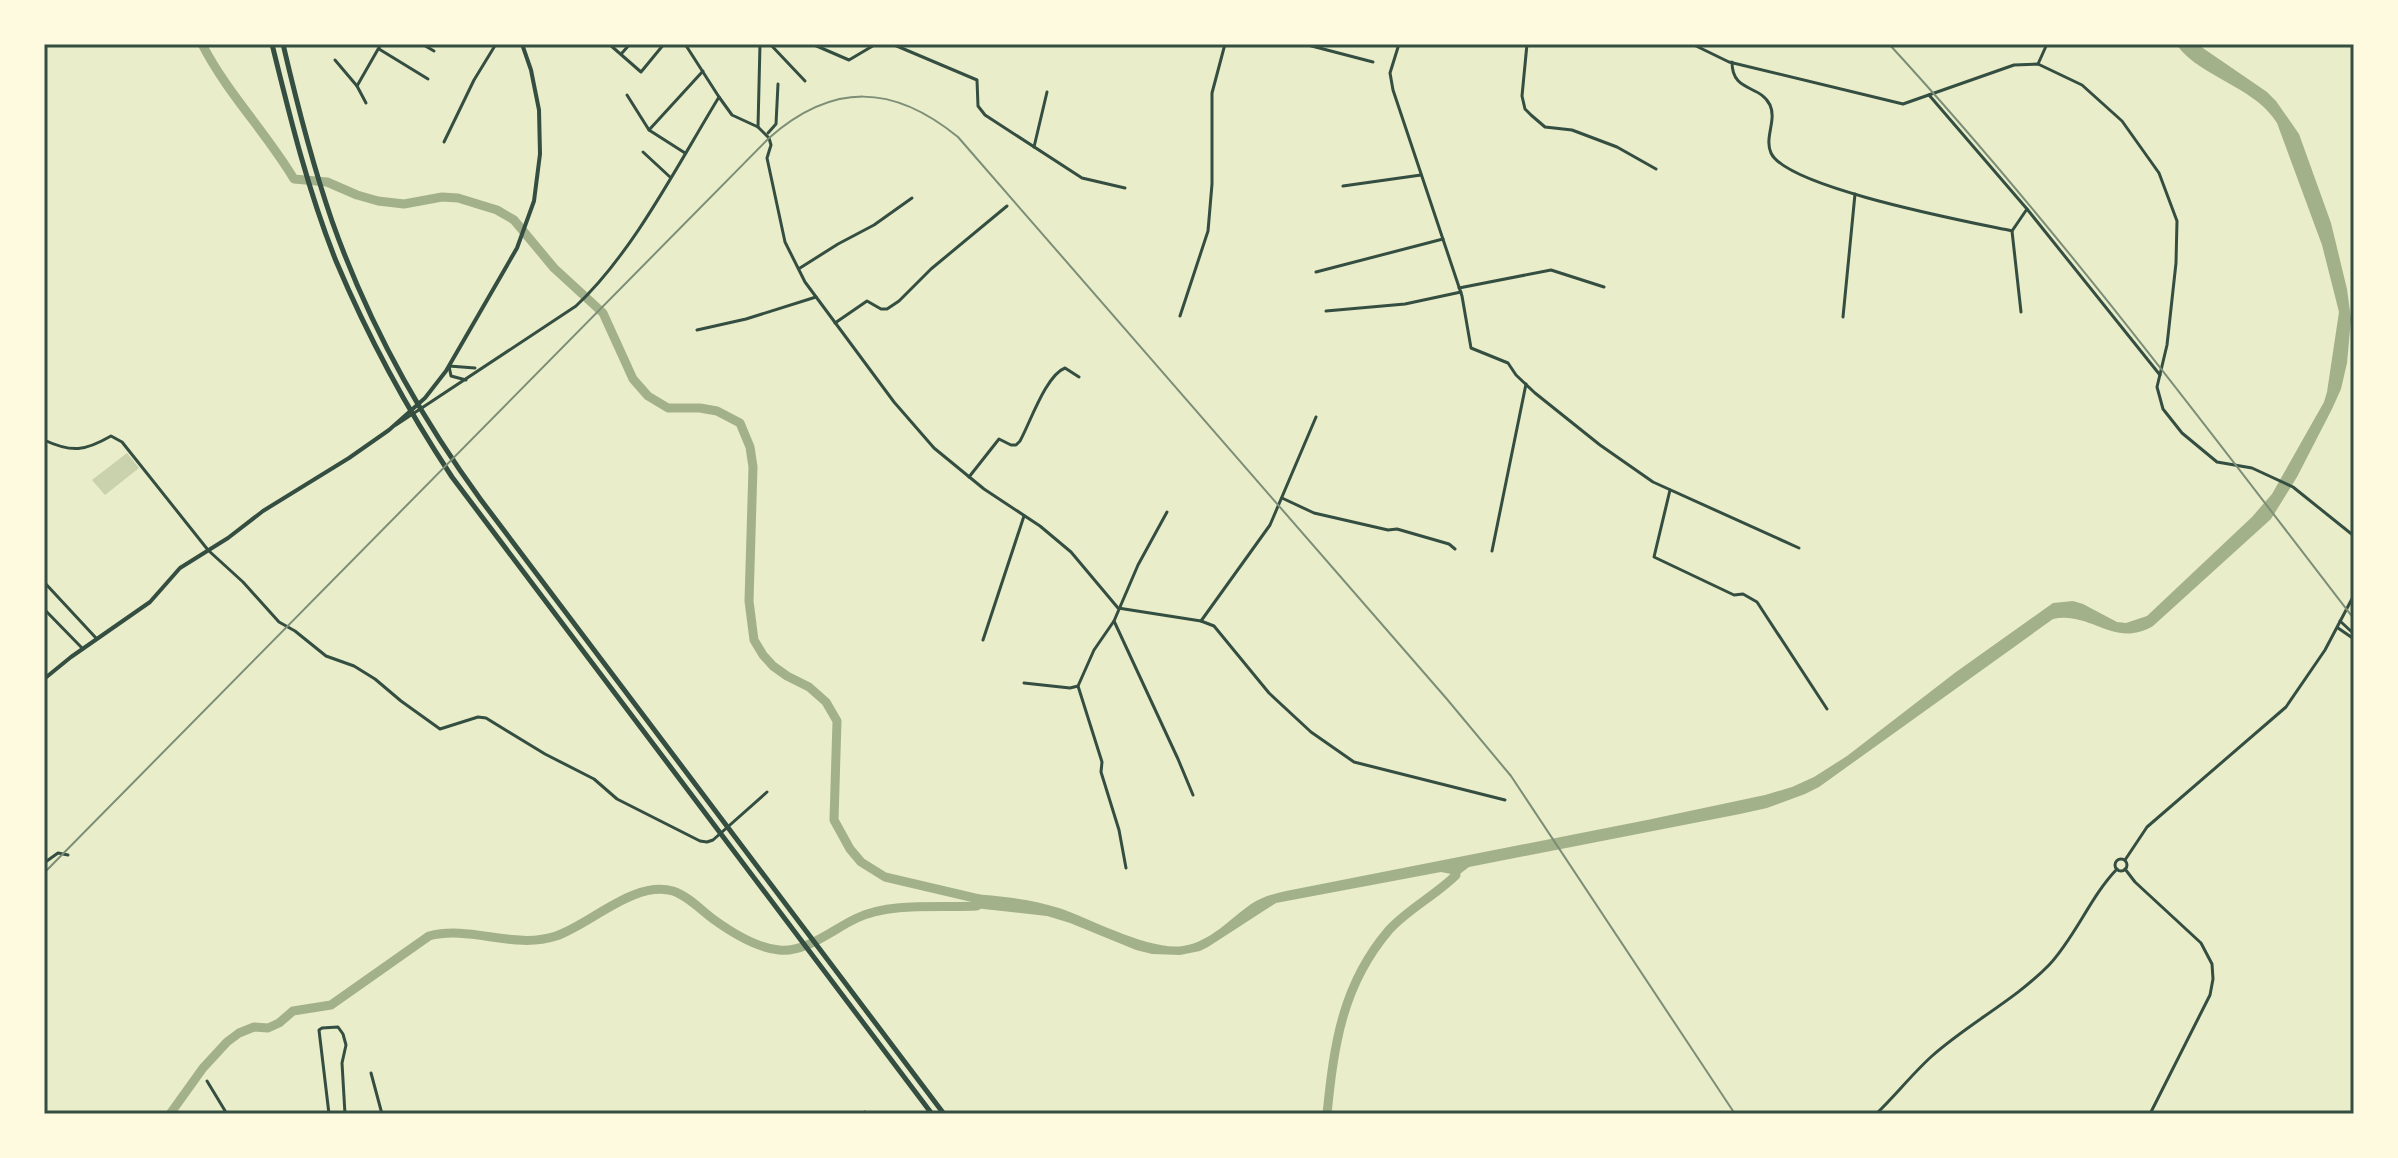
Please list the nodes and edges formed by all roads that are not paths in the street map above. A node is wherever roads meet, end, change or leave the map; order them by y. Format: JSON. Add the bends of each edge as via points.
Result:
{"nodes":[{"id":1,"x":272,"y":44,"type":"edge"},
{"id":2,"x":283,"y":44,"type":"edge"},
{"id":3,"x":381,"y":44,"type":"edge"},
{"id":4,"x":422,"y":44,"type":"edge"},
{"id":5,"x":496,"y":44,"type":"edge"},
{"id":6,"x":522,"y":44,"type":"edge"},
{"id":7,"x":609,"y":44,"type":"edge"},
{"id":8,"x":630,"y":44,"type":"edge"},
{"id":9,"x":664,"y":44,"type":"edge"},
{"id":10,"x":685,"y":44,"type":"edge"},
{"id":11,"x":760,"y":44,"type":"edge"},
{"id":12,"x":770,"y":44,"type":"edge"},
{"id":13,"x":812,"y":44,"type":"edge"},
{"id":14,"x":876,"y":44,"type":"edge"},
{"id":15,"x":892,"y":44,"type":"edge"},
{"id":16,"x":1225,"y":44,"type":"edge"},
{"id":17,"x":1304,"y":44,"type":"edge"},
{"id":18,"x":1399,"y":44,"type":"edge"},
{"id":19,"x":1527,"y":44,"type":"edge"},
{"id":20,"x":1692,"y":44,"type":"edge"},
{"id":21,"x":2047,"y":44,"type":"edge"},
{"id":22,"x":379,"y":49,"type":"junction"},
{"id":23,"x":434,"y":51,"type":"dead end"},
{"id":24,"x":621,"y":54,"type":"junction"},
{"id":25,"x":335,"y":60,"type":"dead end"},
{"id":26,"x":1373,"y":62,"type":"dead end"},
{"id":27,"x":1732,"y":62,"type":"junction"},
{"id":28,"x":2038,"y":64,"type":"junction"},
{"id":29,"x":703,"y":71,"type":"junction"},
{"id":30,"x":428,"y":79,"type":"dead end"},
{"id":31,"x":805,"y":81,"type":"dead end"},
{"id":32,"x":778,"y":84,"type":"dead end"},
{"id":33,"x":357,"y":86,"type":"junction"},
{"id":34,"x":1047,"y":92,"type":"dead end"},
{"id":35,"x":627,"y":95,"type":"dead end"},
{"id":36,"x":1929,"y":95,"type":"junction"},
{"id":37,"x":719,"y":97,"type":"junction"},
{"id":38,"x":366,"y":103,"type":"dead end"},
{"id":39,"x":758,"y":127,"type":"junction"},
{"id":40,"x":649,"y":130,"type":"junction"},
{"id":41,"x":768,"y":136,"type":"junction"},
{"id":42,"x":444,"y":142,"type":"dead end"},
{"id":43,"x":1034,"y":147,"type":"junction"},
{"id":44,"x":643,"y":152,"type":"dead end"},
{"id":45,"x":685,"y":153,"type":"junction"},
{"id":46,"x":1656,"y":169,"type":"dead end"},
{"id":47,"x":1421,"y":175,"type":"junction"},
{"id":48,"x":670,"y":177,"type":"junction"},
{"id":49,"x":1343,"y":186,"type":"dead end"},
{"id":50,"x":1125,"y":188,"type":"dead end"},
{"id":51,"x":1855,"y":194,"type":"junction"},
{"id":52,"x":912,"y":198,"type":"dead end"},
{"id":53,"x":1007,"y":206,"type":"dead end"},
{"id":54,"x":2027,"y":209,"type":"junction"},
{"id":55,"x":2012,"y":231,"type":"junction"},
{"id":56,"x":1443,"y":239,"type":"junction"},
{"id":57,"x":798,"y":269,"type":"junction"},
{"id":58,"x":1316,"y":272,"type":"dead end"},
{"id":59,"x":1604,"y":287,"type":"dead end"},
{"id":60,"x":1460,"y":290,"type":"junction"},
{"id":61,"x":816,"y":297,"type":"junction"},
{"id":62,"x":1326,"y":311,"type":"dead end"},
{"id":63,"x":2021,"y":312,"type":"dead end"},
{"id":64,"x":1180,"y":316,"type":"dead end"},
{"id":65,"x":1843,"y":317,"type":"dead end"},
{"id":66,"x":835,"y":323,"type":"junction"},
{"id":67,"x":697,"y":330,"type":"dead end"},
{"id":68,"x":449,"y":366,"type":"junction"},
{"id":69,"x":475,"y":368,"type":"dead end"},
{"id":70,"x":2160,"y":375,"type":"junction"},
{"id":71,"x":1079,"y":377,"type":"dead end"},
{"id":72,"x":466,"y":380,"type":"junction"},
{"id":73,"x":1526,"y":384,"type":"junction"},
{"id":74,"x":1316,"y":417,"type":"dead end"},
{"id":75,"x":382,"y":435,"type":"junction"},
{"id":76,"x":44,"y":440,"type":"edge"},
{"id":77,"x":969,"y":477,"type":"junction"},
{"id":78,"x":1670,"y":490,"type":"junction"},
{"id":79,"x":1282,"y":498,"type":"junction"},
{"id":80,"x":1167,"y":512,"type":"dead end"},
{"id":81,"x":1024,"y":516,"type":"junction"},
{"id":82,"x":2354,"y":536,"type":"edge"},
{"id":83,"x":1799,"y":548,"type":"dead end"},
{"id":84,"x":1455,"y":549,"type":"dead end"},
{"id":85,"x":208,"y":550,"type":"junction"},
{"id":86,"x":1492,"y":551,"type":"dead end"},
{"id":87,"x":44,"y":582,"type":"edge"},
{"id":88,"x":2354,"y":595,"type":"edge"},
{"id":89,"x":1118,"y":608,"type":"junction"},
{"id":90,"x":44,"y":609,"type":"edge"},
{"id":91,"x":1114,"y":621,"type":"junction"},
{"id":92,"x":1201,"y":621,"type":"junction"},
{"id":93,"x":2340,"y":621,"type":"junction"},
{"id":94,"x":2337,"y":627,"type":"junction"},
{"id":95,"x":2346,"y":636,"type":"junction"},
{"id":96,"x":2354,"y":637,"type":"edge"},
{"id":97,"x":2331,"y":639,"type":"junction"},
{"id":98,"x":97,"y":640,"type":"junction"},
{"id":99,"x":983,"y":640,"type":"dead end"},
{"id":100,"x":83,"y":649,"type":"junction"},
{"id":101,"x":44,"y":679,"type":"edge"},
{"id":102,"x":1024,"y":683,"type":"dead end"},
{"id":103,"x":1078,"y":686,"type":"junction"},
{"id":104,"x":1827,"y":709,"type":"dead end"},
{"id":105,"x":767,"y":792,"type":"dead end"},
{"id":106,"x":1193,"y":795,"type":"dead end"},
{"id":107,"x":1505,"y":800,"type":"dead end"},
{"id":108,"x":68,"y":855,"type":"dead end"},
{"id":109,"x":2125,"y":860,"type":"junction"},
{"id":110,"x":44,"y":863,"type":"edge"},
{"id":111,"x":1126,"y":868,"type":"dead end"},
{"id":112,"x":2117,"y":869,"type":"junction"},
{"id":113,"x":2125,"y":869,"type":"junction"},
{"id":114,"x":371,"y":1073,"type":"dead end"},
{"id":115,"x":207,"y":1081,"type":"dead end"},
{"id":116,"x":227,"y":1114,"type":"edge"},
{"id":117,"x":329,"y":1114,"type":"edge"},
{"id":118,"x":345,"y":1114,"type":"edge"},
{"id":119,"x":382,"y":1114,"type":"edge"},
{"id":120,"x":932,"y":1114,"type":"edge"},
{"id":121,"x":944,"y":1114,"type":"edge"},
{"id":122,"x":1876,"y":1114,"type":"edge"},
{"id":123,"x":2150,"y":1114,"type":"edge"}],
"edges":[{"from":1,"to":120,"type":"highway","via":[[311,190],[336,260],[400,394],[434,450]]},
{"from":2,"to":121,"type":"highway","via":[[333,223],[386,344],[442,444]]},
{"from":3,"to":22,"type":"street"},
{"from":4,"to":23,"type":"street"},
{"from":5,"to":42,"type":"street"},
{"from":6,"to":68,"type":"main road","via":[[539,110],[540,154],[531,211],[517,248]]},
{"from":7,"to":24,"type":"street"},
{"from":8,"to":24,"type":"street"},
{"from":9,"to":24,"type":"street","via":[[641,72]]},
{"from":10,"to":29,"type":"street"},
{"from":11,"to":39,"type":"street"},
{"from":12,"to":31,"type":"street"},
{"from":13,"to":14,"type":"street","via":[[849,60]]},
{"from":15,"to":43,"type":"street","via":[[977,80],[981,111]]},
{"from":16,"to":64,"type":"street","via":[[1212,93],[1208,231]]},
{"from":17,"to":26,"type":"street"},
{"from":18,"to":47,"type":"street","via":[[1390,73]]},
{"from":19,"to":46,"type":"street","via":[[1522,96],[1531,115],[1545,127],[1572,130],[1617,147]]},
{"from":20,"to":27,"type":"street"},
{"from":21,"to":28,"type":"street"},
{"from":22,"to":30,"type":"street"},
{"from":22,"to":33,"type":"street"},
{"from":25,"to":33,"type":"street"},
{"from":27,"to":36,"type":"street","via":[[1903,104]]},
{"from":27,"to":51,"type":"street","via":[[1736,80],[1770,105],[1773,156],[1798,175]]},
{"from":28,"to":36,"type":"street","via":[[2014,65]]},
{"from":28,"to":70,"type":"street","via":[[2082,85],[2122,121],[2159,173],[2177,221]]},
{"from":29,"to":37,"type":"street"},
{"from":29,"to":40,"type":"street"},
{"from":32,"to":41,"type":"street","via":[[776,124]]},
{"from":33,"to":38,"type":"street"},
{"from":34,"to":43,"type":"street"},
{"from":35,"to":40,"type":"street"},
{"from":36,"to":54,"type":"street"},
{"from":37,"to":39,"type":"street","via":[[732,115]]},
{"from":37,"to":45,"type":"street"},
{"from":39,"to":41,"type":"street"},
{"from":40,"to":45,"type":"street"},
{"from":41,"to":57,"type":"street","via":[[773,194]]},
{"from":43,"to":50,"type":"street","via":[[1082,178]]},
{"from":44,"to":48,"type":"street"},
{"from":45,"to":48,"type":"street"},
{"from":47,"to":49,"type":"street"},
{"from":47,"to":56,"type":"street"},
{"from":48,"to":72,"type":"street","via":[[634,236],[581,302]]},
{"from":51,"to":55,"type":"street"},
{"from":51,"to":65,"type":"street"},
{"from":52,"to":57,"type":"street"},
{"from":53,"to":66,"type":"street","via":[[891,306],[881,309],[867,301]]},
{"from":54,"to":55,"type":"street"},
{"from":54,"to":70,"type":"street"},
{"from":55,"to":63,"type":"street"},
{"from":56,"to":58,"type":"street"},
{"from":56,"to":60,"type":"street"},
{"from":57,"to":61,"type":"street"},
{"from":59,"to":60,"type":"street","via":[[1551,270]]},
{"from":60,"to":62,"type":"street","via":[[1405,304]]},
{"from":60,"to":73,"type":"street","via":[[1471,348],[1508,363]]},
{"from":61,"to":66,"type":"street"},
{"from":61,"to":67,"type":"street"},
{"from":66,"to":77,"type":"street","via":[[934,448]]},
{"from":68,"to":69,"type":"street"},
{"from":68,"to":72,"type":"street","via":[[451,376]]},
{"from":68,"to":75,"type":"main road","via":[[425,398]]},
{"from":70,"to":82,"type":"street","via":[[2157,387],[2163,409],[2182,433],[2217,462],[2280,479]]},
{"from":71,"to":77,"type":"street","via":[[1065,368],[1058,371],[1020,441],[1011,445],[999,439]]},
{"from":72,"to":75,"type":"street"},
{"from":73,"to":78,"type":"street","via":[[1600,445]]},
{"from":73,"to":86,"type":"street"},
{"from":74,"to":79,"type":"street"},
{"from":75,"to":85,"type":"main road"},
{"from":76,"to":85,"type":"street","via":[[81,450],[111,436],[122,442]]},
{"from":77,"to":81,"type":"street"},
{"from":78,"to":83,"type":"street"},
{"from":78,"to":104,"type":"street","via":[[1654,557],[1757,602]]},
{"from":79,"to":84,"type":"street","via":[[1314,513],[1397,529]]},
{"from":79,"to":92,"type":"street","via":[[1265,533]]},
{"from":80,"to":89,"type":"street"},
{"from":81,"to":89,"type":"street","via":[[1071,552]]},
{"from":81,"to":99,"type":"street"},
{"from":85,"to":98,"type":"main road"},
{"from":85,"to":105,"type":"street","via":[[279,622],[326,656],[375,679],[440,729],[486,718],[594,779],[617,799],[700,841],[713,840]]},
{"from":87,"to":98,"type":"street"},
{"from":88,"to":93,"type":"street"},
{"from":89,"to":91,"type":"street"},
{"from":89,"to":92,"type":"street"},
{"from":90,"to":100,"type":"street"},
{"from":91,"to":103,"type":"street"},
{"from":91,"to":106,"type":"street"},
{"from":92,"to":107,"type":"street","via":[[1214,626],[1269,693],[1311,732],[1354,762]]},
{"from":93,"to":94,"type":"street"},
{"from":93,"to":96,"type":"street"},
{"from":94,"to":95,"type":"street"},
{"from":94,"to":97,"type":"street"},
{"from":95,"to":96,"type":"street"},
{"from":95,"to":97,"type":"street"},
{"from":97,"to":109,"type":"street","via":[[2286,707],[2147,827]]},
{"from":98,"to":100,"type":"main road"},
{"from":100,"to":101,"type":"main road"},
{"from":102,"to":103,"type":"street"},
{"from":103,"to":111,"type":"street"},
{"from":108,"to":110,"type":"street","via":[[58,853]]},
{"from":109,"to":112,"type":"street","via":[[2116,861]]},
{"from":109,"to":113,"type":"street"},
{"from":112,"to":113,"type":"street"},
{"from":112,"to":122,"type":"street","via":[[2049,965],[1932,1056]]},
{"from":113,"to":123,"type":"street","via":[[2201,943],[2213,971],[2210,995]]},
{"from":114,"to":119,"type":"street"},
{"from":115,"to":116,"type":"street"},
{"from":117,"to":118,"type":"street","via":[[319,1030],[338,1027],[347,1050],[342,1063]]}]}
